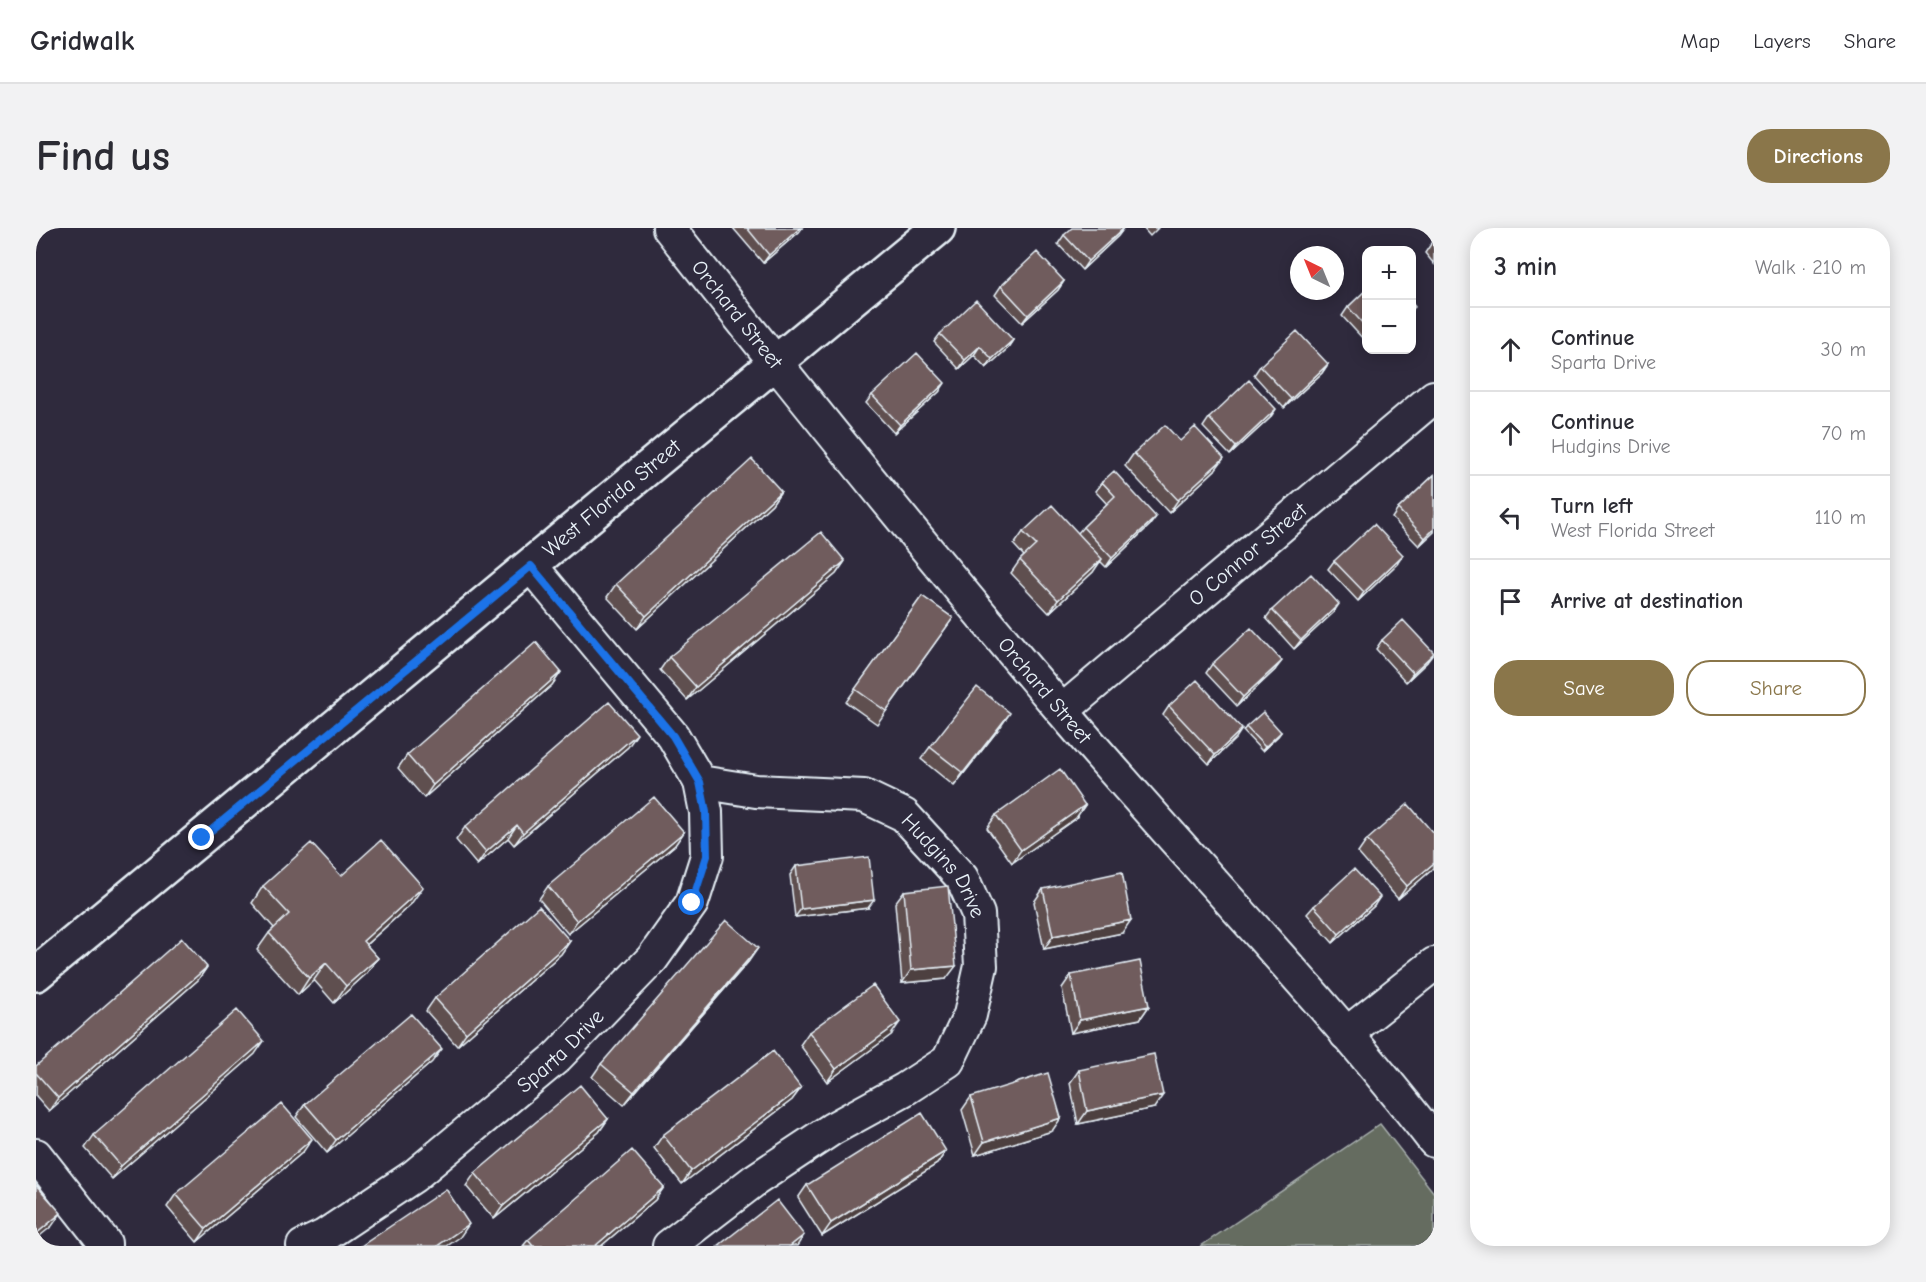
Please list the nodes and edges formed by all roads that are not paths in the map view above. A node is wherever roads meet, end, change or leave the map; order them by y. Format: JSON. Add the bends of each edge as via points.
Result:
{"nodes":[{"id":1,"x":669,"y":228,"type":"edge"},
{"id":2,"x":938,"y":228,"type":"edge"},
{"id":3,"x":776,"y":363,"type":"junction"},
{"id":4,"x":1434,"y":397,"type":"edge"},
{"id":5,"x":531,"y":566,"type":"junction"},
{"id":6,"x":1062,"y":711,"type":"junction"},
{"id":7,"x":700,"y":782,"type":"junction"},
{"id":8,"x":1434,"y":964,"type":"edge"},
{"id":9,"x":36,"y":975,"type":"edge"},
{"id":10,"x":1346,"y":1034,"type":"junction"},
{"id":11,"x":1434,"y":1141,"type":"edge"},
{"id":12,"x":36,"y":1155,"type":"edge"},
{"id":13,"x":107,"y":1245,"type":"edge"},
{"id":14,"x":303,"y":1246,"type":"edge"},
{"id":15,"x":669,"y":1246,"type":"edge"}],
"edges":[{"from":1,"to":3,"type":"street","name":"Orchard Street"},
{"from":2,"to":3,"type":"main road","name":"West Florida Street"},
{"from":3,"to":5,"type":"main road","name":"West Florida Street"},
{"from":3,"to":6,"type":"street","name":"Orchard Street"},
{"from":4,"to":6,"type":"street","name":"O Connor Street"},
{"from":5,"to":7,"type":"street","via":[[673,736]]},
{"from":5,"to":9,"type":"main road","name":"West Florida Street"},
{"from":6,"to":10,"type":"street","name":"Orchard Street"},
{"from":7,"to":14,"type":"street","name":"Sparta Drive","via":[[706,812],[707,856],[692,903],[652,958],[555,1059],[414,1176]]},
{"from":7,"to":15,"type":"street","name":"Hudgins Drive","via":[[756,791],[864,796],[904,815],[962,878],[978,914],[981,966],[970,1014],[948,1061],[755,1180]]},
{"from":8,"to":10,"type":"street"},
{"from":10,"to":11,"type":"street","name":"Orchard Street"},
{"from":12,"to":13,"type":"street"}]}
